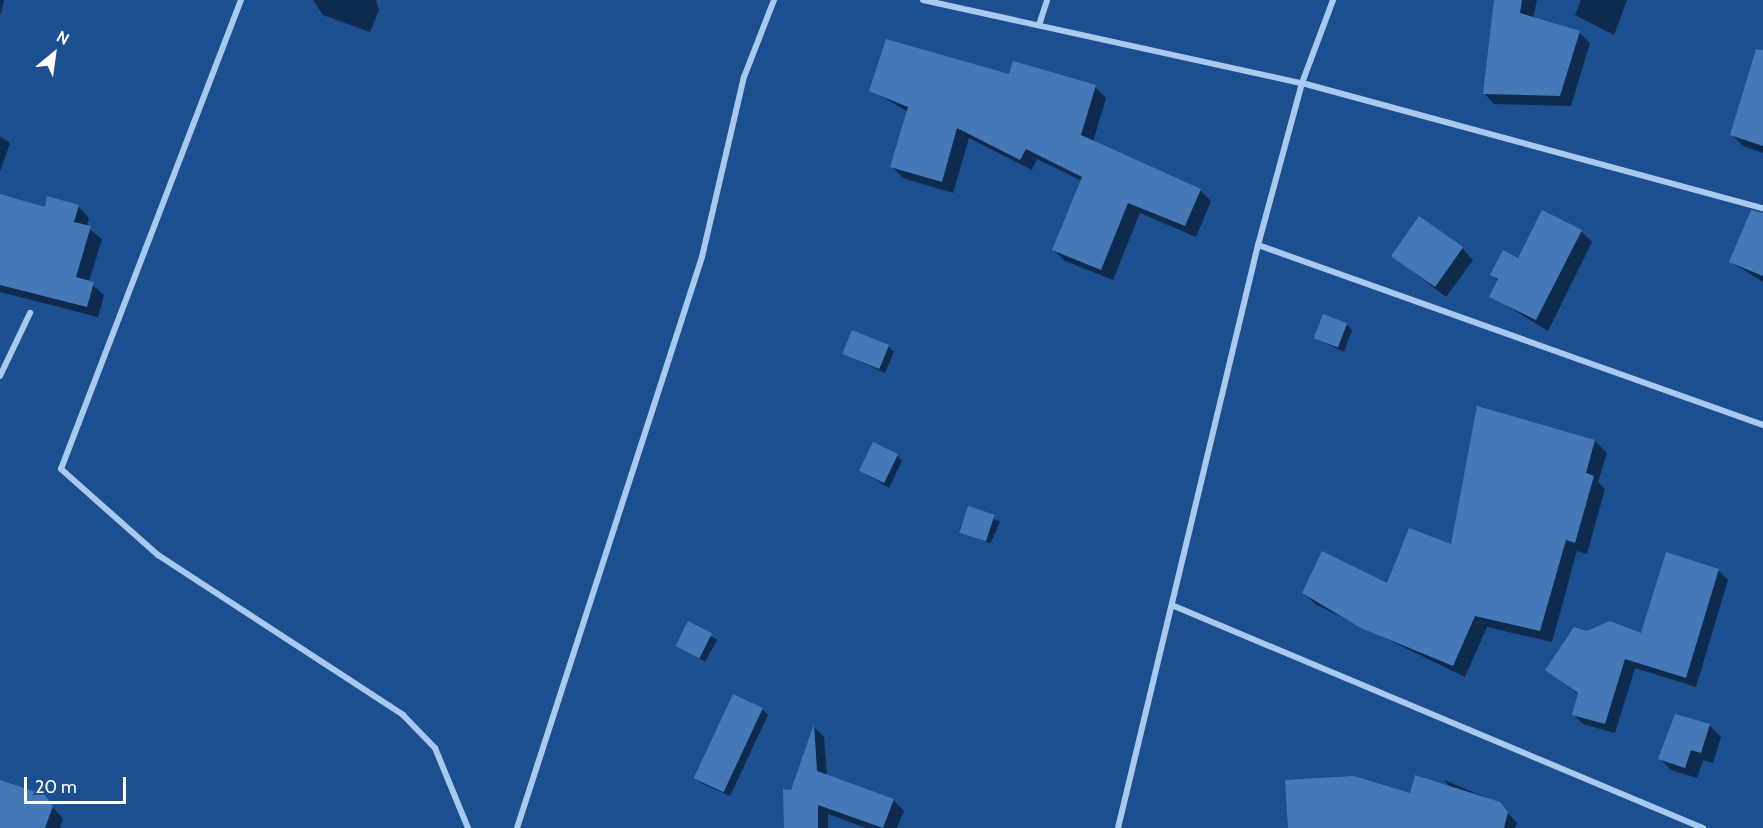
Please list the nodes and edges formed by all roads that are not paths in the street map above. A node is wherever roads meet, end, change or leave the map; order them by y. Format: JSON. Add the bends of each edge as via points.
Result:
{"nodes":[{"id":1,"x":241,"y":0,"type":"edge"},
{"id":2,"x":774,"y":0,"type":"edge"},
{"id":3,"x":923,"y":0,"type":"edge"},
{"id":4,"x":1047,"y":0,"type":"edge"},
{"id":5,"x":1333,"y":0,"type":"edge"},
{"id":6,"x":1040,"y":22,"type":"junction"},
{"id":7,"x":1302,"y":83,"type":"junction"},
{"id":8,"x":1763,"y":208,"type":"edge"},
{"id":9,"x":1258,"y":245,"type":"junction"},
{"id":10,"x":30,"y":313,"type":"dead end"},
{"id":11,"x":0,"y":376,"type":"edge"},
{"id":12,"x":1763,"y":425,"type":"edge"},
{"id":13,"x":1174,"y":606,"type":"junction"},
{"id":14,"x":468,"y":828,"type":"edge"},
{"id":15,"x":517,"y":828,"type":"edge"},
{"id":16,"x":1118,"y":828,"type":"edge"},
{"id":17,"x":1703,"y":828,"type":"edge"}],
"edges":[{"from":1,"to":14,"type":"street","via":[[61,469],[158,555],[403,715],[435,748]]},
{"from":2,"to":15,"type":"street","via":[[744,76],[702,257]]},
{"from":3,"to":6,"type":"street"},
{"from":4,"to":6,"type":"street"},
{"from":5,"to":7,"type":"street"},
{"from":6,"to":7,"type":"street","via":[[1182,60]]},
{"from":7,"to":8,"type":"street"},
{"from":7,"to":9,"type":"street"},
{"from":9,"to":12,"type":"street"},
{"from":9,"to":13,"type":"street"},
{"from":10,"to":11,"type":"street"},
{"from":13,"to":16,"type":"street"},
{"from":13,"to":17,"type":"street"}]}
